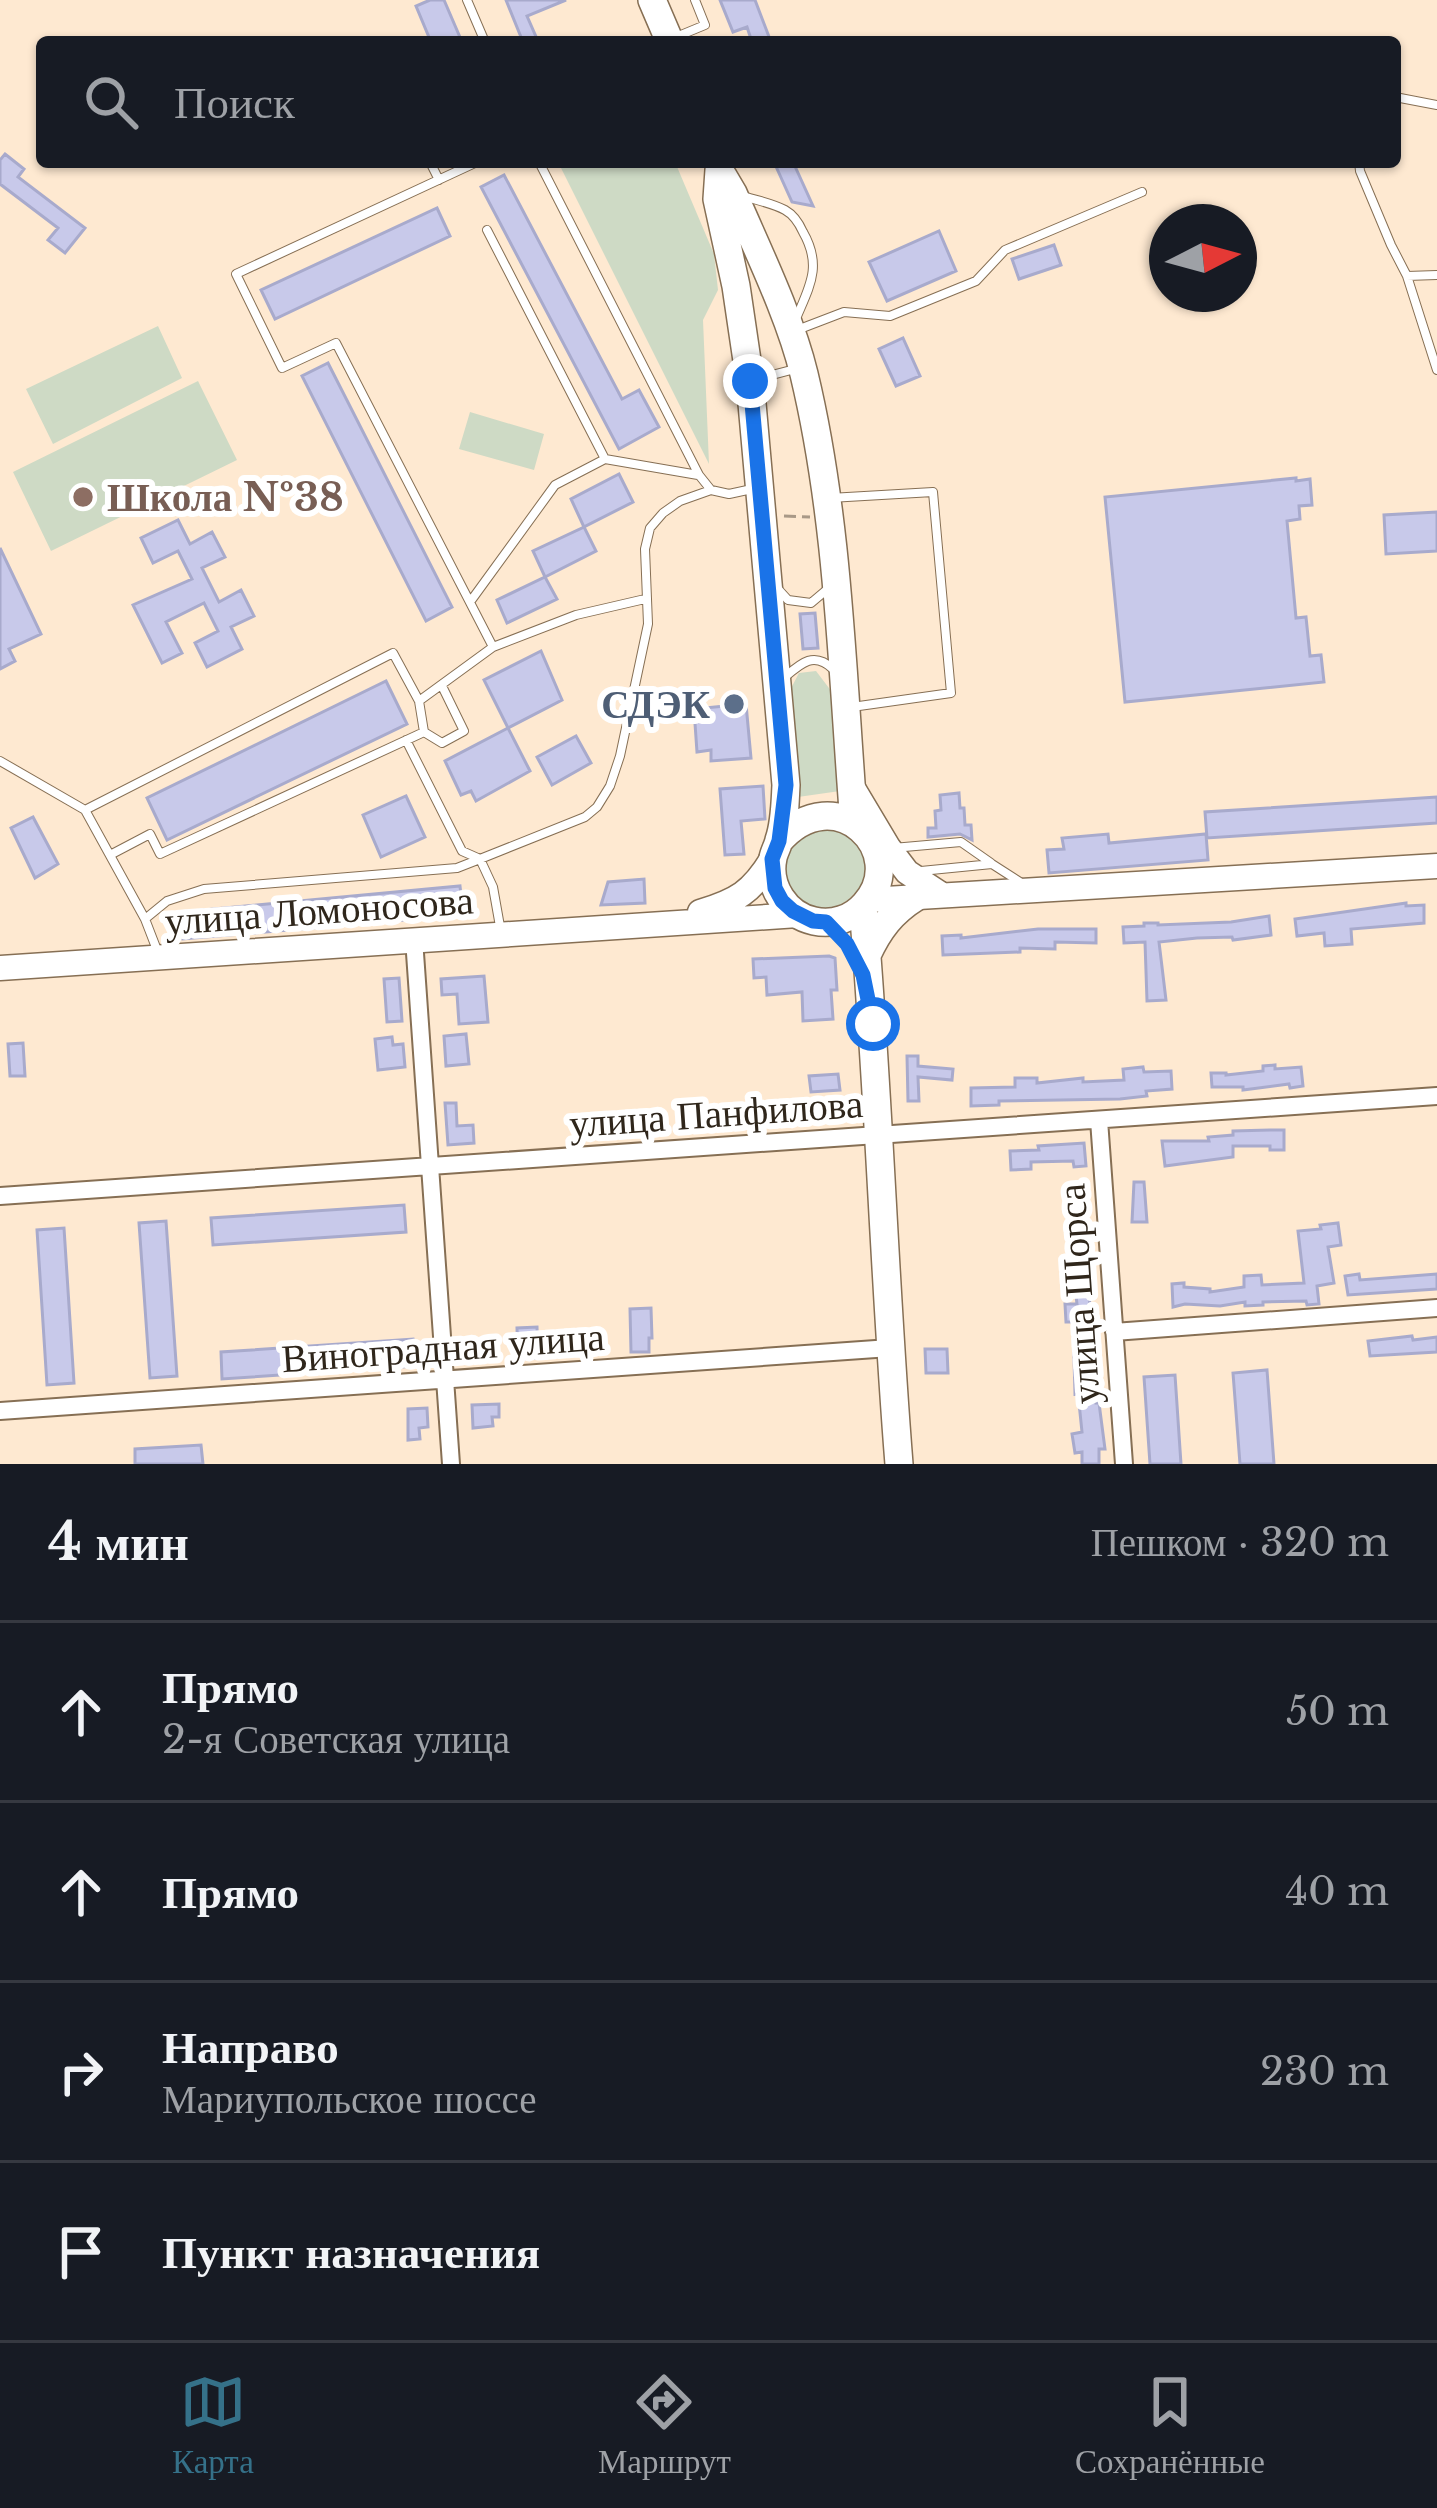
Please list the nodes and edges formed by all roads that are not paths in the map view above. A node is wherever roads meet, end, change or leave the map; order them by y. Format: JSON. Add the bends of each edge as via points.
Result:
{"nodes":[{"id":1,"x":467,"y":0,"type":"edge"},
{"id":2,"x":652,"y":0,"type":"edge"},
{"id":3,"x":695,"y":0,"type":"edge"},
{"id":4,"x":482,"y":36,"type":"edge"},
{"id":5,"x":668,"y":36,"type":"edge"},
{"id":6,"x":681,"y":36,"type":"edge"},
{"id":7,"x":1401,"y":98,"type":"edge"},
{"id":8,"x":1437,"y":104,"type":"edge"},
{"id":9,"x":433,"y":168,"type":"edge"},
{"id":10,"x":464,"y":168,"type":"edge"},
{"id":11,"x":542,"y":168,"type":"edge"},
{"id":12,"x":1361,"y":168,"type":"edge"},
{"id":13,"x":723,"y":175,"type":"edge"},
{"id":14,"x":439,"y":180,"type":"junction"},
{"id":15,"x":1142,"y":192,"type":"dead end"},
{"id":16,"x":487,"y":230,"type":"dead end"},
{"id":17,"x":1437,"y":275,"type":"edge"},
{"id":18,"x":1407,"y":276,"type":"junction"},
{"id":19,"x":790,"y":333,"type":"junction"},
{"id":20,"x":802,"y":368,"type":"junction"},
{"id":21,"x":1437,"y":370,"type":"edge"},
{"id":22,"x":750,"y":381,"type":"junction"},
{"id":23,"x":604,"y":459,"type":"junction"},
{"id":24,"x":699,"y":475,"type":"junction"},
{"id":25,"x":711,"y":490,"type":"junction"},
{"id":26,"x":761,"y":501,"type":"junction"},
{"id":27,"x":828,"y":508,"type":"junction"},
{"id":28,"x":768,"y":579,"type":"junction"},
{"id":29,"x":836,"y":583,"type":"junction"},
{"id":30,"x":645,"y":599,"type":"junction"},
{"id":31,"x":470,"y":602,"type":"junction"},
{"id":32,"x":493,"y":647,"type":"junction"},
{"id":33,"x":843,"y":678,"type":"junction"},
{"id":34,"x":778,"y":684,"type":"junction"},
{"id":35,"x":442,"y":686,"type":"junction"},
{"id":36,"x":419,"y":701,"type":"junction"},
{"id":37,"x":845,"y":708,"type":"junction"},
{"id":38,"x":424,"y":732,"type":"junction"},
{"id":39,"x":406,"y":740,"type":"junction"},
{"id":40,"x":0,"y":761,"type":"edge"},
{"id":41,"x":851,"y":785,"type":"junction"},
{"id":42,"x":85,"y":810,"type":"junction"},
{"id":43,"x":854,"y":823,"type":"junction"},
{"id":44,"x":890,"y":849,"type":"junction"},
{"id":45,"x":776,"y":850,"type":"junction"},
{"id":46,"x":110,"y":855,"type":"junction"},
{"id":47,"x":480,"y":859,"type":"junction"},
{"id":48,"x":992,"y":864,"type":"junction"},
{"id":49,"x":1437,"y":866,"type":"edge"},
{"id":50,"x":922,"y":888,"type":"junction"},
{"id":51,"x":1032,"y":890,"type":"junction"},
{"id":52,"x":866,"y":903,"type":"junction"},
{"id":53,"x":812,"y":919,"type":"junction"},
{"id":54,"x":146,"y":920,"type":"junction"},
{"id":55,"x":643,"y":924,"type":"junction"},
{"id":56,"x":502,"y":933,"type":"junction"},
{"id":57,"x":414,"y":939,"type":"junction"},
{"id":58,"x":867,"y":955,"type":"junction"},
{"id":59,"x":160,"y":957,"type":"junction"},
{"id":60,"x":0,"y":968,"type":"edge"},
{"id":61,"x":873,"y":1024,"type":"junction"},
{"id":62,"x":1437,"y":1096,"type":"edge"},
{"id":63,"x":1099,"y":1120,"type":"junction"},
{"id":64,"x":878,"y":1135,"type":"junction"},
{"id":65,"x":430,"y":1166,"type":"junction"},
{"id":66,"x":0,"y":1196,"type":"edge"},
{"id":67,"x":1437,"y":1308,"type":"edge"},
{"id":68,"x":1114,"y":1332,"type":"junction"},
{"id":69,"x":890,"y":1348,"type":"junction"},
{"id":70,"x":445,"y":1379,"type":"junction"},
{"id":71,"x":0,"y":1411,"type":"edge"},
{"id":72,"x":451,"y":1464,"type":"edge"},
{"id":73,"x":899,"y":1464,"type":"edge"},
{"id":74,"x":1124,"y":1464,"type":"edge"}],
"edges":[{"from":1,"to":4,"type":"lane"},
{"from":2,"to":5,"type":"main road"},
{"from":3,"to":6,"type":"lane","via":[[705,25]]},
{"from":7,"to":8,"type":"lane"},
{"from":9,"to":14,"type":"lane"},
{"from":10,"to":14,"type":"lane"},
{"from":11,"to":24,"type":"lane"},
{"from":12,"to":18,"type":"lane"},
{"from":13,"to":19,"type":"main road"},
{"from":13,"to":19,"type":"lane","via":[[786,211],[806,236],[814,274]]},
{"from":13,"to":22,"type":"main road","via":[[717,199]]},
{"from":14,"to":31,"type":"lane","via":[[236,274],[282,368],[336,343]]},
{"from":15,"to":19,"type":"lane","via":[[1005,250],[976,280],[890,316],[844,312]]},
{"from":16,"to":23,"type":"lane"},
{"from":17,"to":18,"type":"lane"},
{"from":18,"to":21,"type":"lane"},
{"from":19,"to":20,"type":"main road"},
{"from":20,"to":22,"type":"lane"},
{"from":20,"to":27,"type":"main road"},
{"from":22,"to":26,"type":"main road"},
{"from":23,"to":24,"type":"lane"},
{"from":23,"to":31,"type":"lane","via":[[555,485]]},
{"from":24,"to":25,"type":"lane"},
{"from":25,"to":26,"type":"lane"},
{"from":25,"to":30,"type":"lane","via":[[680,501],[650,528]]},
{"from":26,"to":28,"type":"main road"},
{"from":27,"to":29,"type":"main road"},
{"from":27,"to":37,"type":"lane","via":[[933,492],[951,693]]},
{"from":28,"to":29,"type":"lane","via":[[788,600],[811,604]]},
{"from":28,"to":34,"type":"main road"},
{"from":29,"to":33,"type":"main road"},
{"from":30,"to":32,"type":"lane"},
{"from":30,"to":47,"type":"lane","via":[[648,624],[604,796],[585,817]]},
{"from":31,"to":32,"type":"lane"},
{"from":32,"to":35,"type":"lane"},
{"from":33,"to":34,"type":"lane","via":[[814,658]]},
{"from":33,"to":37,"type":"main road"},
{"from":34,"to":45,"type":"main road","via":[[786,785]]},
{"from":35,"to":36,"type":"lane"},
{"from":35,"to":38,"type":"lane","via":[[464,730],[442,743]]},
{"from":36,"to":38,"type":"lane"},
{"from":36,"to":42,"type":"lane","via":[[393,653]]},
{"from":37,"to":41,"type":"main road"},
{"from":38,"to":39,"type":"lane"},
{"from":39,"to":46,"type":"lane","via":[[160,854],[150,834]]},
{"from":39,"to":47,"type":"lane","via":[[462,851]]},
{"from":40,"to":42,"type":"lane"},
{"from":41,"to":43,"type":"main road"},
{"from":41,"to":44,"type":"street"},
{"from":42,"to":46,"type":"lane"},
{"from":43,"to":45,"type":"main road","via":[[815,816],[791,827]]},
{"from":43,"to":52,"type":"main road","via":[[878,863]]},
{"from":44,"to":48,"type":"lane","via":[[962,842]]},
{"from":44,"to":50,"type":"street"},
{"from":45,"to":53,"type":"main road","via":[[775,888],[786,906]]},
{"from":45,"to":55,"type":"street","name":"улица Ломоносова","via":[[758,882],[730,902]]},
{"from":46,"to":54,"type":"lane"},
{"from":47,"to":54,"type":"lane","via":[[457,868],[204,889],[167,901]]},
{"from":47,"to":56,"type":"lane"},
{"from":48,"to":50,"type":"lane"},
{"from":48,"to":51,"type":"lane"},
{"from":49,"to":51,"type":"street"},
{"from":50,"to":51,"type":"street"},
{"from":50,"to":52,"type":"street"},
{"from":50,"to":58,"type":"main road","via":[[883,924]]},
{"from":52,"to":53,"type":"main road","via":[[850,916]]},
{"from":52,"to":58,"type":"main road"},
{"from":53,"to":55,"type":"street","name":"улица Ломоносова"},
{"from":53,"to":61,"type":"main road","via":[[857,959]]},
{"from":54,"to":59,"type":"lane"},
{"from":55,"to":56,"type":"street","name":"улица Ломоносова"},
{"from":56,"to":57,"type":"street","name":"улица Ломоносова"},
{"from":57,"to":59,"type":"street","name":"улица Ломоносова"},
{"from":57,"to":65,"type":"street"},
{"from":58,"to":61,"type":"main road"},
{"from":59,"to":60,"type":"street","name":"улица Ломоносова"},
{"from":61,"to":64,"type":"main road"},
{"from":62,"to":63,"type":"street","name":"улица Панфилова"},
{"from":63,"to":64,"type":"street","name":"улица Панфилова"},
{"from":63,"to":68,"type":"street","name":"улица Щорса"},
{"from":64,"to":65,"type":"street","name":"улица Панфилова"},
{"from":64,"to":69,"type":"main road"},
{"from":65,"to":66,"type":"street","name":"улица Панфилова"},
{"from":65,"to":70,"type":"street"},
{"from":67,"to":68,"type":"street"},
{"from":68,"to":74,"type":"street","name":"улица Щорса"},
{"from":69,"to":70,"type":"street","name":"Виноградная улица"},
{"from":69,"to":73,"type":"main road"},
{"from":70,"to":71,"type":"street","name":"Виноградная улица"},
{"from":70,"to":72,"type":"street"}]}
